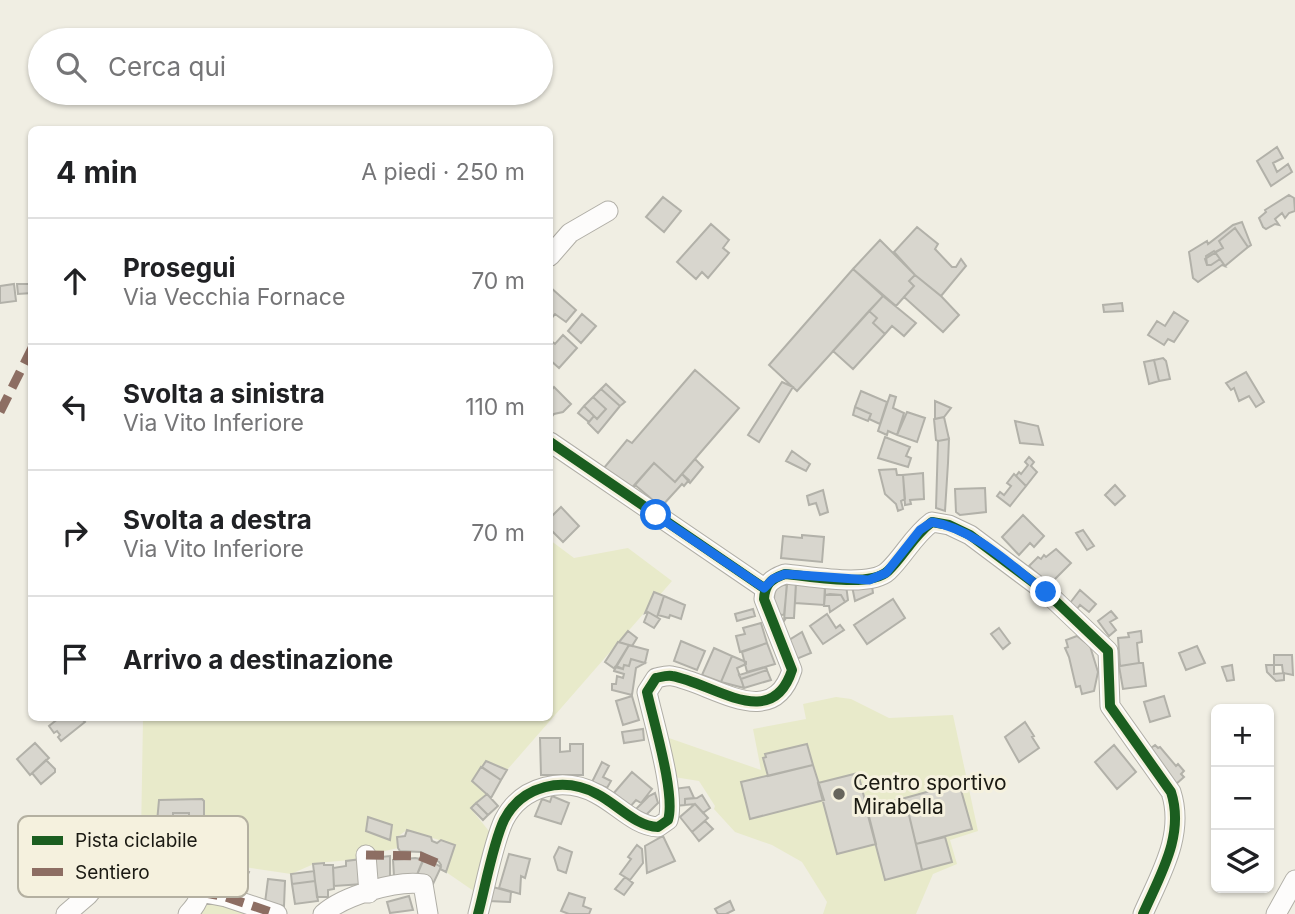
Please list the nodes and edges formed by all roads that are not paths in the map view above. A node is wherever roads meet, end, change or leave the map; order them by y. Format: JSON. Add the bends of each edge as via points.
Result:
{"nodes":[{"id":1,"x":608,"y":211,"type":"dead end"},
{"id":2,"x":553,"y":253,"type":"edge"},
{"id":3,"x":553,"y":444,"type":"edge"},
{"id":4,"x":764,"y":588,"type":"junction"},
{"id":5,"x":366,"y":855,"type":"dead end"},
{"id":6,"x":1295,"y":880,"type":"edge"},
{"id":7,"x":369,"y":893,"type":"junction"},
{"id":8,"x":86,"y":897,"type":"edge"},
{"id":9,"x":199,"y":897,"type":"edge"},
{"id":10,"x":226,"y":897,"type":"edge"},
{"id":11,"x":66,"y":914,"type":"edge"},
{"id":12,"x":188,"y":914,"type":"edge"},
{"id":13,"x":277,"y":914,"type":"edge"},
{"id":14,"x":323,"y":914,"type":"edge"},
{"id":15,"x":428,"y":914,"type":"edge"},
{"id":16,"x":478,"y":914,"type":"edge"},
{"id":17,"x":1143,"y":914,"type":"edge"},
{"id":18,"x":1276,"y":914,"type":"edge"}],
"edges":[{"from":1,"to":2,"type":"street","via":[[570,233]]},
{"from":3,"to":4,"type":"street"},
{"from":4,"to":16,"type":"street","via":[[764,599],[792,670],[787,686],[761,703],[670,675],[656,678],[647,692],[667,783],[668,820],[650,827],[593,792],[574,786],[538,789],[513,809],[503,824]]},
{"from":4,"to":17,"type":"street","via":[[785,574],[869,580],[886,573],[920,530],[932,522],[970,535],[1046,592],[1108,651],[1110,706],[1171,792],[1176,807],[1171,851]]},
{"from":5,"to":7,"type":"street"},
{"from":6,"to":18,"type":"street"},
{"from":7,"to":14,"type":"street","via":[[338,903]]},
{"from":7,"to":15,"type":"street","via":[[410,882],[423,884]]},
{"from":8,"to":11,"type":"street"},
{"from":9,"to":12,"type":"street"},
{"from":10,"to":13,"type":"street"}]}
